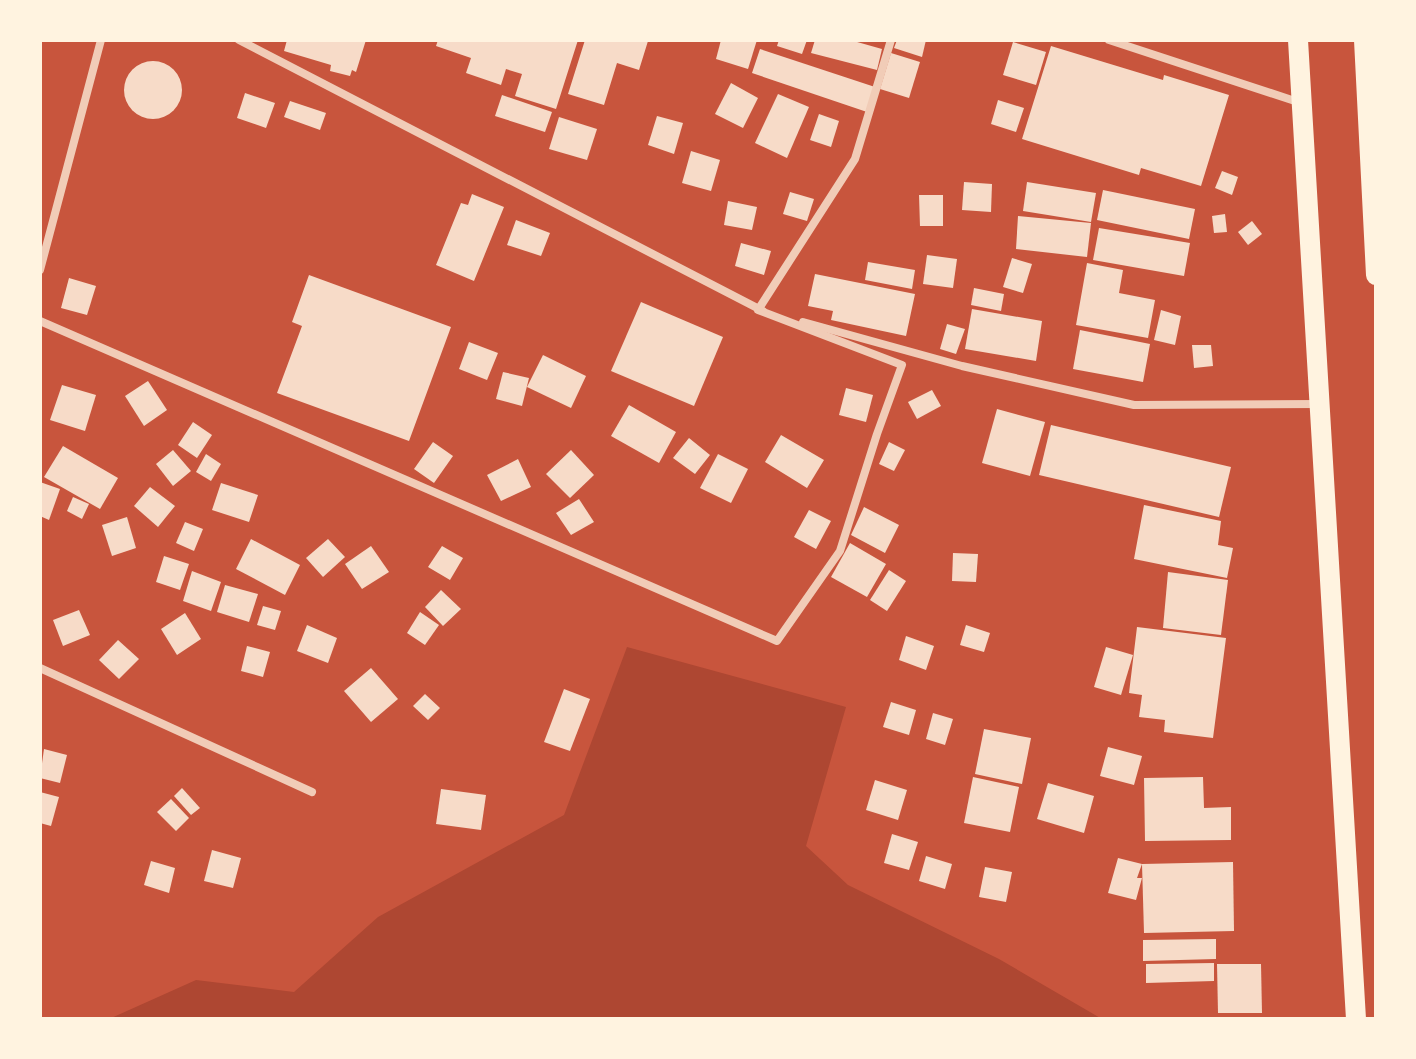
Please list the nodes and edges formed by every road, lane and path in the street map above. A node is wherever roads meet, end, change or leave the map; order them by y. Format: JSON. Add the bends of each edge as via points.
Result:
{"nodes":[{"id":1,"x":101,"y":40,"type":"edge"},
{"id":2,"x":239,"y":40,"type":"edge"},
{"id":3,"x":891,"y":40,"type":"edge"},
{"id":4,"x":1109,"y":40,"type":"edge"},
{"id":5,"x":1298,"y":40,"type":"edge"},
{"id":6,"x":1364,"y":40,"type":"edge"},
{"id":7,"x":1301,"y":103,"type":"junction"},
{"id":8,"x":40,"y":270,"type":"edge"},
{"id":9,"x":1376,"y":275,"type":"edge"},
{"id":10,"x":758,"y":310,"type":"junction"},
{"id":11,"x":40,"y":321,"type":"edge"},
{"id":12,"x":1320,"y":404,"type":"junction"},
{"id":13,"x":40,"y":668,"type":"edge"},
{"id":14,"x":312,"y":792,"type":"dead end"},
{"id":15,"x":1356,"y":1019,"type":"edge"}],
"edges":[{"from":1,"to":8,"type":"street"},
{"from":2,"to":10,"type":"street"},
{"from":3,"to":10,"type":"street","via":[[855,159]]},
{"from":4,"to":7,"type":"street"},
{"from":5,"to":7,"type":"main road"},
{"from":6,"to":9,"type":"main road"},
{"from":7,"to":12,"type":"main road"},
{"from":10,"to":11,"type":"street","via":[[902,365],[840,551],[777,641]]},
{"from":10,"to":12,"type":"street","via":[[962,366],[1134,405]]},
{"from":12,"to":15,"type":"main road"},
{"from":13,"to":14,"type":"street"}]}
